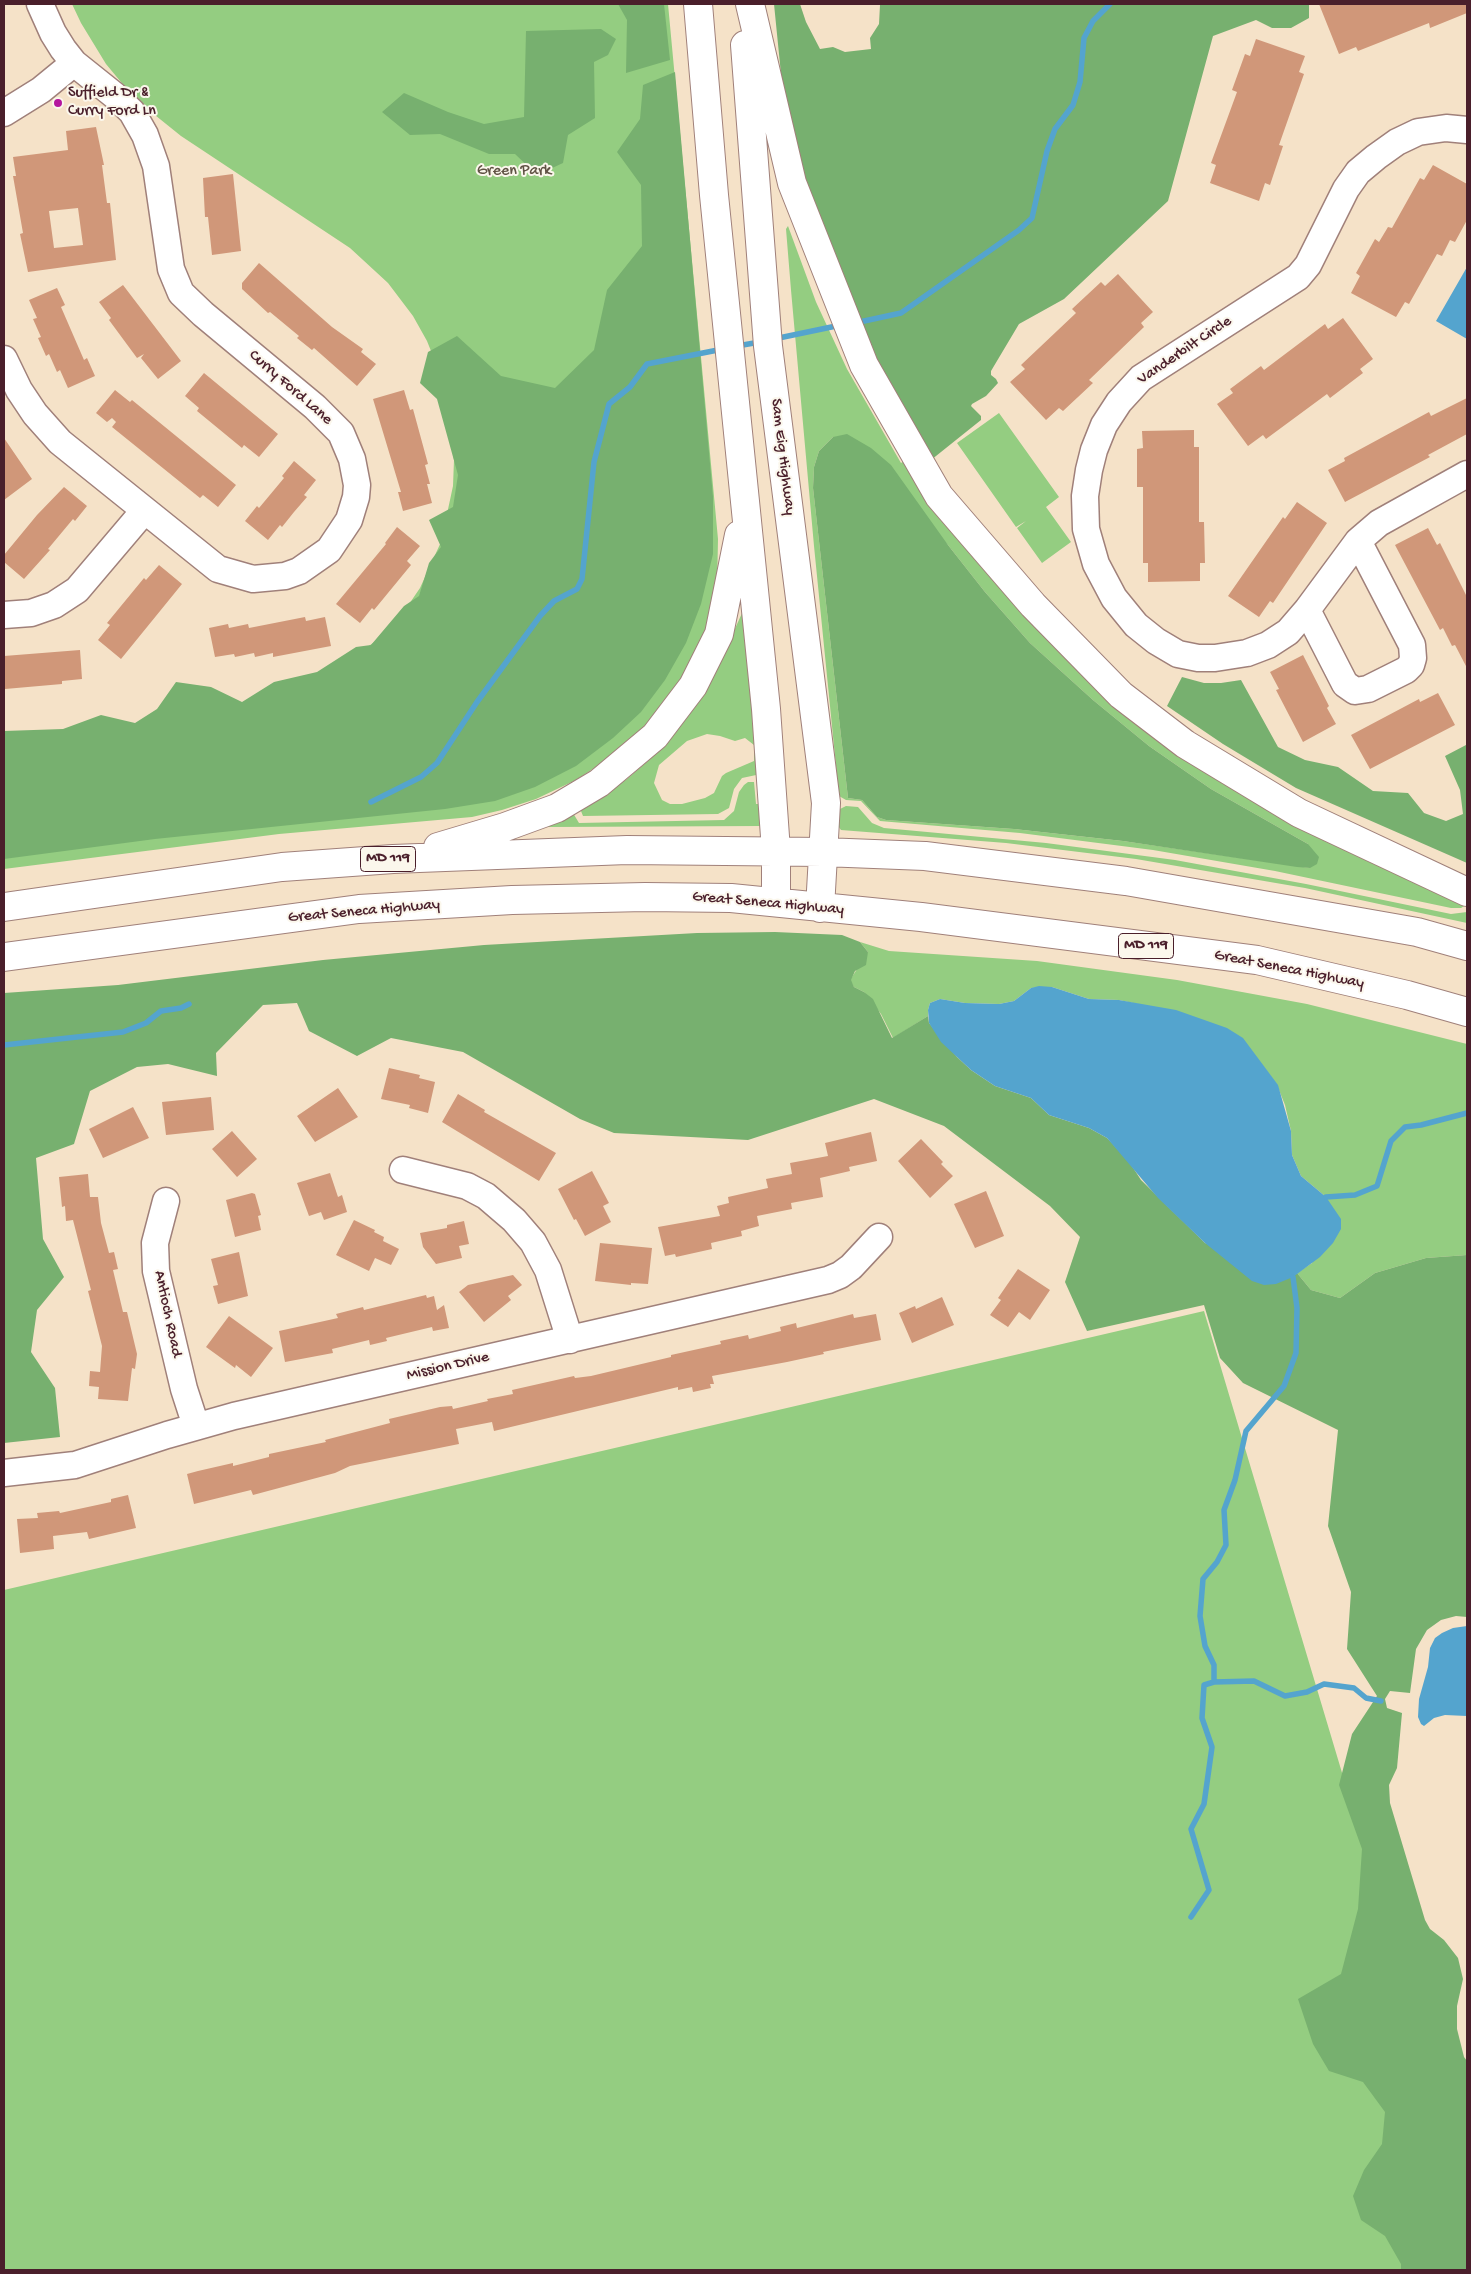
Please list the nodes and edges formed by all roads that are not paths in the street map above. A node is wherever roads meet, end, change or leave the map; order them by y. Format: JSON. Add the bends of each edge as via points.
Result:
{"nodes":[{"id":1,"x":40,"y":4,"type":"edge"},
{"id":2,"x":698,"y":4,"type":"edge"},
{"id":3,"x":741,"y":4,"type":"edge"},
{"id":4,"x":750,"y":4,"type":"edge"},
{"id":5,"x":74,"y":63,"type":"junction"},
{"id":6,"x":4,"y":113,"type":"edge"},
{"id":7,"x":1467,"y":130,"type":"edge"},
{"id":8,"x":4,"y":359,"type":"edge"},
{"id":9,"x":1467,"y":474,"type":"edge"},
{"id":10,"x":745,"y":499,"type":"junction"},
{"id":11,"x":144,"y":511,"type":"junction"},
{"id":12,"x":1358,"y":541,"type":"junction"},
{"id":13,"x":1307,"y":610,"type":"junction"},
{"id":14,"x":4,"y":615,"type":"edge"},
{"id":15,"x":776,"y":851,"type":"junction"},
{"id":16,"x":823,"y":852,"type":"junction"},
{"id":17,"x":393,"y":859,"type":"junction"},
{"id":18,"x":1467,"y":892,"type":"edge"},
{"id":19,"x":776,"y":902,"type":"junction"},
{"id":20,"x":4,"y":908,"type":"edge"},
{"id":21,"x":820,"y":908,"type":"junction"},
{"id":22,"x":1467,"y":946,"type":"edge"},
{"id":23,"x":4,"y":957,"type":"edge"},
{"id":24,"x":1467,"y":1012,"type":"edge"},
{"id":25,"x":403,"y":1170,"type":"dead end"},
{"id":26,"x":166,"y":1201,"type":"dead end"},
{"id":27,"x":879,"y":1237,"type":"dead end"},
{"id":28,"x":570,"y":1340,"type":"junction"},
{"id":29,"x":196,"y":1426,"type":"junction"},
{"id":30,"x":4,"y":1473,"type":"edge"}],
"edges":[{"from":1,"to":5,"type":"street","name":"Curry Ford Lane","via":[[53,33]]},
{"from":2,"to":10,"type":"main road"},
{"from":3,"to":16,"type":"main road","name":"Sam Eig Highway","via":[[768,341],[826,803]]},
{"from":4,"to":18,"type":"main road","via":[[792,183],[864,365],[939,496],[1032,605],[1121,695],[1185,744],[1299,813]]},
{"from":5,"to":6,"type":"street","via":[[41,90]]},
{"from":5,"to":11,"type":"street","name":"Curry Ford Lane","via":[[132,112],[145,134],[156,166],[171,270],[181,292],[331,422],[347,446],[356,474],[356,497],[341,535],[330,550],[313,563],[285,576],[253,579],[218,569]]},
{"from":7,"to":13,"type":"street","name":"Vanderbilt Circle","via":[[1446,128],[1418,132],[1397,142],[1358,172],[1346,189],[1308,265],[1298,277],[1141,378],[1119,402],[1104,425],[1094,450],[1085,496],[1086,529],[1096,564],[1114,598],[1136,625],[1156,641],[1178,654],[1198,658],[1247,653],[1288,632]]},
{"from":8,"to":11,"type":"street","name":"Curry Ford Lane","via":[[35,414],[60,442]]},
{"from":9,"to":12,"type":"street","name":"Vanderbilt Circle","via":[[1379,523]]},
{"from":10,"to":15,"type":"main road"},
{"from":10,"to":17,"type":"main road","via":[[719,634],[693,686],[655,736],[599,783],[557,808],[506,827]]},
{"from":11,"to":14,"type":"street","via":[[77,590],[54,605],[31,614]]},
{"from":12,"to":13,"type":"street","name":"Vanderbilt Circle"},
{"from":12,"to":13,"type":"street","via":[[1412,645],[1414,658],[1411,664],[1406,670],[1368,689],[1355,691],[1345,684]]},
{"from":15,"to":16,"type":"main road","number":"MD 119"},
{"from":15,"to":17,"type":"main road","number":"MD 119","via":[[627,850]]},
{"from":15,"to":19,"type":"main road"},
{"from":16,"to":21,"type":"main road","name":"Sam Eig Highway"},
{"from":16,"to":22,"type":"main road","number":"MD 119","via":[[925,856],[1126,882],[1417,932]]},
{"from":17,"to":20,"type":"main road","number":"MD 119","via":[[282,867]]},
{"from":19,"to":21,"type":"main road","name":"Great Seneca Highway","number":"MD 119"},
{"from":19,"to":23,"type":"main road","name":"Great Seneca Highway","number":"MD 119","via":[[645,897],[512,900],[359,909]]},
{"from":21,"to":24,"type":"main road","name":"Great Seneca Highway","number":"MD 119","via":[[921,917],[1257,960]]},
{"from":25,"to":28,"type":"street","via":[[467,1186],[486,1196],[514,1220],[533,1242],[548,1270]]},
{"from":26,"to":29,"type":"street","name":"Antioch Road","via":[[155,1244],[156,1271]]},
{"from":27,"to":28,"type":"street","name":"Mission Drive","via":[[851,1267],[828,1280]]},
{"from":28,"to":29,"type":"street","name":"Mission Drive"},
{"from":29,"to":30,"type":"street","name":"Mission Drive","via":[[75,1465]]}]}
